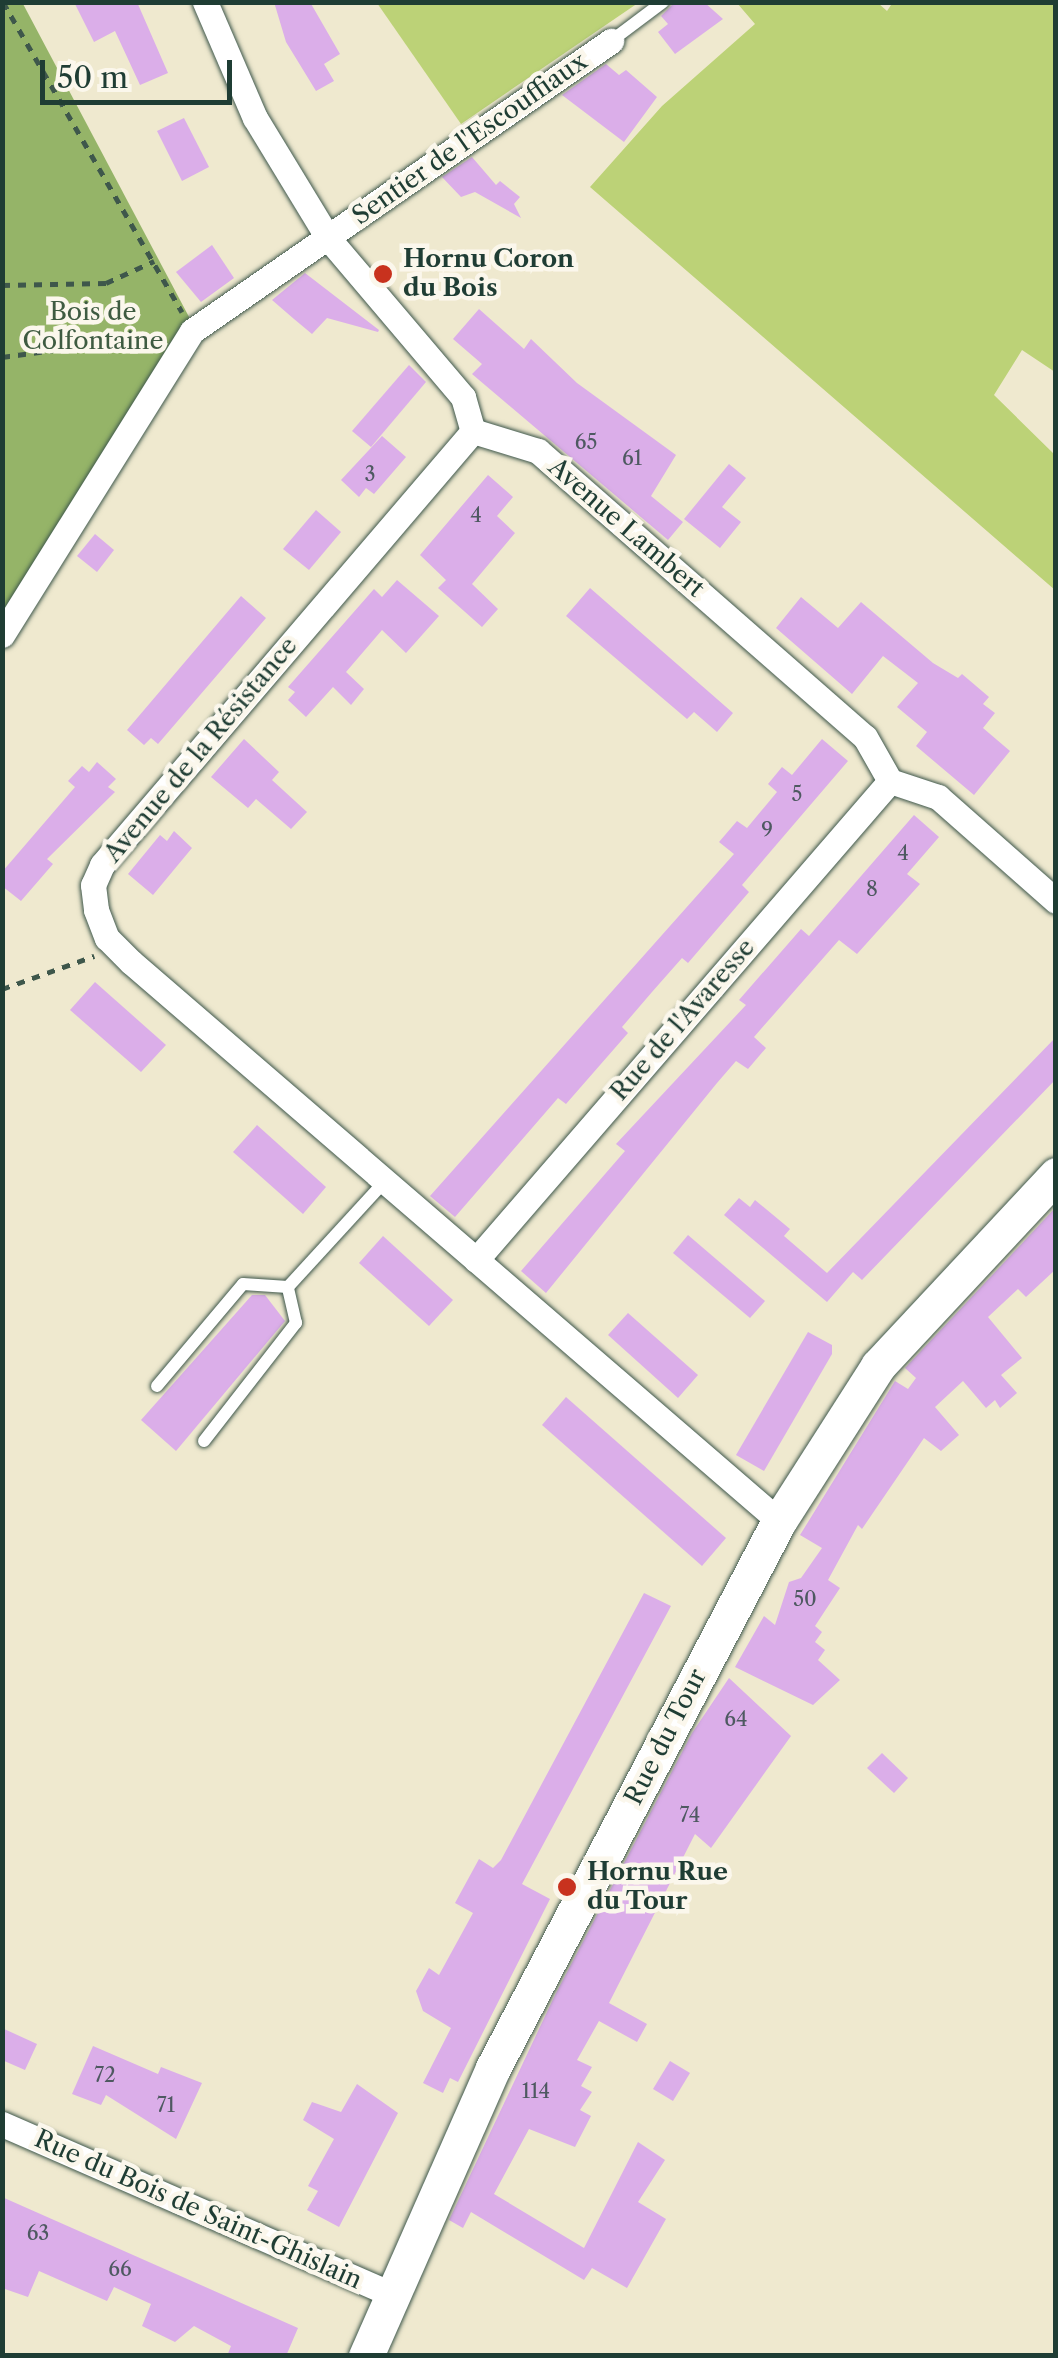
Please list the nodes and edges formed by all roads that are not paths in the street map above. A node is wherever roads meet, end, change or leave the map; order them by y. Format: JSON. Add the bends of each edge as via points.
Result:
{"nodes":[{"id":1,"x":204,"y":2,"type":"edge"},
{"id":2,"x":664,"y":2,"type":"edge"},
{"id":3,"x":612,"y":40,"type":"joint"},
{"id":4,"x":328,"y":238,"type":"junction"},
{"id":5,"x":473,"y":431,"type":"junction"},
{"id":6,"x":2,"y":635,"type":"edge"},
{"id":7,"x":890,"y":781,"type":"junction"},
{"id":8,"x":1056,"y":901,"type":"edge"},
{"id":9,"x":1056,"y":1175,"type":"edge"},
{"id":10,"x":385,"y":1181,"type":"junction"},
{"id":11,"x":476,"y":1260,"type":"junction"},
{"id":12,"x":288,"y":1287,"type":"junction"},
{"id":13,"x":156,"y":1386,"type":"dead end"},
{"id":14,"x":204,"y":1440,"type":"dead end"},
{"id":15,"x":779,"y":1521,"type":"junction"},
{"id":16,"x":2,"y":2124,"type":"edge"},
{"id":17,"x":393,"y":2295,"type":"junction"},
{"id":18,"x":366,"y":2356,"type":"edge"}],
"edges":[{"from":1,"to":4,"type":"street","via":[[255,118]]},
{"from":2,"to":3,"type":"lane"},
{"from":3,"to":4,"type":"street","name":"Sentier de l'Escouffiaux"},
{"from":4,"to":5,"type":"street","via":[[463,396]]},
{"from":4,"to":6,"type":"street","name":"Sentier de l'Escouffiaux","via":[[192,331]]},
{"from":5,"to":7,"type":"street","name":"Avenue Lambert","via":[[538,451],[865,737]]},
{"from":5,"to":10,"type":"street","name":"Avenue de la Résistance","via":[[102,865],[93,885],[107,938]]},
{"from":7,"to":8,"type":"street","via":[[938,797]]},
{"from":7,"to":11,"type":"street","name":"Rue de l'Avaresse"},
{"from":9,"to":15,"type":"street","name":"Rue du Tour","via":[[878,1366]]},
{"from":10,"to":11,"type":"street"},
{"from":10,"to":12,"type":"lane"},
{"from":11,"to":15,"type":"street"},
{"from":12,"to":13,"type":"lane","via":[[243,1284]]},
{"from":12,"to":14,"type":"lane","via":[[296,1323]]},
{"from":15,"to":17,"type":"street","name":"Rue du Tour","via":[[492,2068]]},
{"from":16,"to":17,"type":"street","name":"Rue du Bois de Saint-Ghislain"},
{"from":17,"to":18,"type":"street","name":"Rue du Tour"}]}
